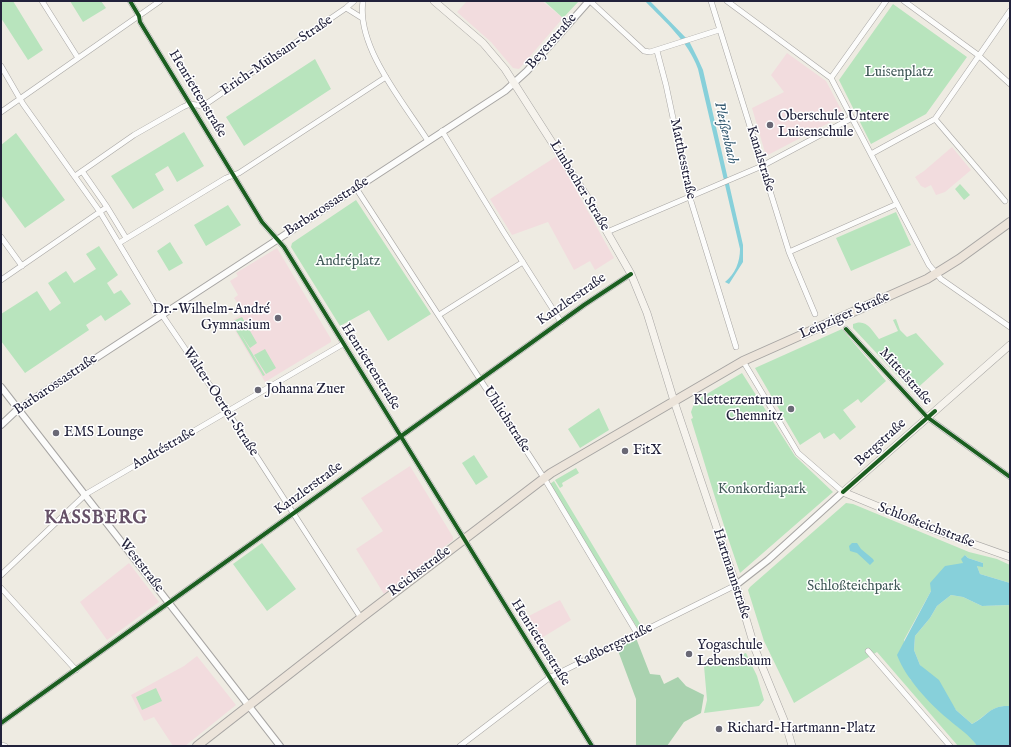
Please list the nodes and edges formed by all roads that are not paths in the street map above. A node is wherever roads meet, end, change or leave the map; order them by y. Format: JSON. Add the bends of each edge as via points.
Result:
{"nodes":[{"id":1,"x":42,"y":1,"type":"edge"},
{"id":2,"x":130,"y":1,"type":"edge"},
{"id":3,"x":160,"y":1,"type":"edge"},
{"id":4,"x":354,"y":1,"type":"edge"},
{"id":5,"x":363,"y":1,"type":"edge"},
{"id":6,"x":434,"y":1,"type":"edge"},
{"id":7,"x":590,"y":1,"type":"edge"},
{"id":8,"x":711,"y":1,"type":"edge"},
{"id":9,"x":727,"y":1,"type":"edge"},
{"id":10,"x":886,"y":1,"type":"edge"},
{"id":11,"x":904,"y":1,"type":"edge"},
{"id":12,"x":346,"y":8,"type":"junction"},
{"id":13,"x":1010,"y":11,"type":"edge"},
{"id":14,"x":140,"y":16,"type":"junction"},
{"id":15,"x":362,"y":18,"type":"junction"},
{"id":16,"x":719,"y":30,"type":"junction"},
{"id":17,"x":657,"y":51,"type":"junction"},
{"id":18,"x":978,"y":55,"type":"junction"},
{"id":19,"x":78,"y":58,"type":"junction"},
{"id":20,"x":1,"y":66,"type":"edge"},
{"id":21,"x":386,"y":77,"type":"junction"},
{"id":22,"x":831,"y":78,"type":"junction"},
{"id":23,"x":514,"y":83,"type":"junction"},
{"id":24,"x":1010,"y":84,"type":"edge"},
{"id":25,"x":20,"y":98,"type":"junction"},
{"id":26,"x":190,"y":104,"type":"junction"},
{"id":27,"x":1,"y":112,"type":"edge"},
{"id":28,"x":852,"y":118,"type":"junction"},
{"id":29,"x":935,"y":119,"type":"junction"},
{"id":30,"x":442,"y":131,"type":"junction"},
{"id":31,"x":428,"y":141,"type":"junction"},
{"id":32,"x":871,"y":154,"type":"junction"},
{"id":33,"x":762,"y":166,"type":"junction"},
{"id":34,"x":82,"y":171,"type":"junction"},
{"id":35,"x":233,"y":175,"type":"junction"},
{"id":36,"x":75,"y":176,"type":"junction"},
{"id":37,"x":356,"y":188,"type":"junction"},
{"id":38,"x":690,"y":198,"type":"junction"},
{"id":39,"x":1005,"y":201,"type":"dead end"},
{"id":40,"x":897,"y":204,"type":"junction"},
{"id":41,"x":107,"y":207,"type":"junction"},
{"id":42,"x":100,"y":212,"type":"junction"},
{"id":43,"x":1010,"y":222,"type":"edge"},
{"id":44,"x":608,"y":232,"type":"junction"},
{"id":45,"x":1,"y":237,"type":"edge"},
{"id":46,"x":126,"y":238,"type":"junction"},
{"id":47,"x":277,"y":240,"type":"junction"},
{"id":48,"x":119,"y":243,"type":"junction"},
{"id":49,"x":789,"y":252,"type":"junction"},
{"id":50,"x":523,"y":262,"type":"junction"},
{"id":51,"x":22,"y":266,"type":"junction"},
{"id":52,"x":630,"y":274,"type":"junction"},
{"id":53,"x":936,"y":274,"type":"junction"},
{"id":54,"x":1,"y":280,"type":"edge"},
{"id":55,"x":815,"y":314,"type":"dead end"},
{"id":56,"x":162,"y":315,"type":"junction"},
{"id":57,"x":439,"y":315,"type":"junction"},
{"id":58,"x":561,"y":322,"type":"junction"},
{"id":59,"x":1010,"y":327,"type":"edge"},
{"id":60,"x":846,"y":329,"type":"dead end"},
{"id":61,"x":343,"y":344,"type":"junction"},
{"id":62,"x":1010,"y":345,"type":"edge"},
{"id":63,"x":736,"y":347,"type":"dead end"},
{"id":64,"x":743,"y":361,"type":"junction"},
{"id":65,"x":480,"y":380,"type":"junction"},
{"id":66,"x":1,"y":387,"type":"edge"},
{"id":67,"x":674,"y":401,"type":"junction"},
{"id":68,"x":18,"y":409,"type":"junction"},
{"id":69,"x":228,"y":412,"type":"junction"},
{"id":70,"x":927,"y":417,"type":"junction"},
{"id":71,"x":1,"y":425,"type":"edge"},
{"id":72,"x":400,"y":437,"type":"junction"},
{"id":73,"x":1010,"y":477,"type":"edge"},
{"id":74,"x":544,"y":478,"type":"junction"},
{"id":75,"x":843,"y":492,"type":"junction"},
{"id":76,"x":86,"y":494,"type":"junction"},
{"id":77,"x":293,"y":514,"type":"junction"},
{"id":78,"x":463,"y":540,"type":"junction"},
{"id":79,"x":1010,"y":557,"type":"edge"},
{"id":80,"x":1,"y":575,"type":"edge"},
{"id":81,"x":736,"y":585,"type":"junction"},
{"id":82,"x":1,"y":588,"type":"edge"},
{"id":83,"x":169,"y":602,"type":"junction"},
{"id":84,"x":361,"y":618,"type":"junction"},
{"id":85,"x":638,"y":635,"type":"junction"},
{"id":86,"x":868,"y":651,"type":"dead end"},
{"id":87,"x":76,"y":670,"type":"junction"},
{"id":88,"x":549,"y":678,"type":"junction"},
{"id":89,"x":249,"y":706,"type":"junction"},
{"id":90,"x":1,"y":723,"type":"edge"},
{"id":91,"x":1,"y":745,"type":"edge"},
{"id":92,"x":5,"y":746,"type":"edge"},
{"id":93,"x":197,"y":746,"type":"edge"},
{"id":94,"x":280,"y":746,"type":"edge"},
{"id":95,"x":460,"y":746,"type":"edge"},
{"id":96,"x":592,"y":746,"type":"edge"},
{"id":97,"x":792,"y":746,"type":"edge"},
{"id":98,"x":950,"y":746,"type":"edge"}],
"edges":[{"from":1,"to":19,"type":"street"},
{"from":2,"to":14,"type":"street","name":"Henriettenstraße"},
{"from":3,"to":14,"type":"street"},
{"from":4,"to":12,"type":"street","name":"Erich-Mühsam-Straße"},
{"from":5,"to":15,"type":"street"},
{"from":6,"to":23,"type":"main road","name":"Limbacher Straße","via":[[483,43]]},
{"from":7,"to":17,"type":"street","via":[[644,51]]},
{"from":7,"to":23,"type":"street","name":"Beyerstraße"},
{"from":8,"to":16,"type":"street","name":"Kanalstraße"},
{"from":9,"to":22,"type":"street"},
{"from":10,"to":22,"type":"street"},
{"from":11,"to":18,"type":"street"},
{"from":12,"to":15,"type":"street"},
{"from":12,"to":26,"type":"street","name":"Erich-Mühsam-Straße","via":[[203,106]]},
{"from":13,"to":18,"type":"street"},
{"from":14,"to":19,"type":"street"},
{"from":14,"to":26,"type":"street","name":"Henriettenstraße","via":[[140,22]]},
{"from":15,"to":21,"type":"street","via":[[369,45]]},
{"from":16,"to":17,"type":"street","via":[[665,46]]},
{"from":16,"to":33,"type":"street","name":"Kanalstraße"},
{"from":17,"to":38,"type":"street","name":"Matthesstraße"},
{"from":18,"to":24,"type":"street"},
{"from":18,"to":29,"type":"street"},
{"from":19,"to":25,"type":"street"},
{"from":20,"to":25,"type":"street","name":"Walter-Oertel-Straße"},
{"from":21,"to":31,"type":"street"},
{"from":21,"to":35,"type":"street"},
{"from":22,"to":28,"type":"street"},
{"from":23,"to":30,"type":"street","name":"Barbarossastraße"},
{"from":23,"to":44,"type":"main road","name":"Limbacher Straße"},
{"from":25,"to":27,"type":"street"},
{"from":25,"to":36,"type":"street","name":"Walter-Oertel-Straße"},
{"from":26,"to":34,"type":"street","name":"Erich-Mühsam-Straße","via":[[134,135]]},
{"from":26,"to":35,"type":"street","name":"Henriettenstraße"},
{"from":28,"to":32,"type":"street"},
{"from":28,"to":33,"type":"street"},
{"from":29,"to":32,"type":"street"},
{"from":29,"to":39,"type":"street"},
{"from":30,"to":31,"type":"street","name":"Barbarossastraße"},
{"from":30,"to":50,"type":"street"},
{"from":31,"to":37,"type":"street","name":"Barbarossastraße"},
{"from":32,"to":40,"type":"street"},
{"from":33,"to":38,"type":"street"},
{"from":33,"to":49,"type":"street","name":"Kanalstraße"},
{"from":34,"to":36,"type":"street","name":"Erich-Mühsam-Straße"},
{"from":34,"to":41,"type":"street"},
{"from":35,"to":46,"type":"street"},
{"from":35,"to":47,"type":"street","name":"Henriettenstraße","via":[[262,222]]},
{"from":36,"to":42,"type":"street","name":"Walter-Oertel-Straße"},
{"from":37,"to":47,"type":"street","name":"Barbarossastraße"},
{"from":37,"to":57,"type":"street","name":"Uhlichstraße"},
{"from":38,"to":44,"type":"street"},
{"from":38,"to":63,"type":"street","name":"Matthesstraße"},
{"from":40,"to":49,"type":"street"},
{"from":40,"to":53,"type":"street"},
{"from":41,"to":42,"type":"street"},
{"from":41,"to":46,"type":"street"},
{"from":42,"to":48,"type":"street","name":"Walter-Oertel-Straße"},
{"from":42,"to":51,"type":"street"},
{"from":43,"to":53,"type":"main road","name":"Leipziger Straße"},
{"from":44,"to":52,"type":"main road","name":"Limbacher Straße"},
{"from":45,"to":51,"type":"street"},
{"from":46,"to":48,"type":"street"},
{"from":47,"to":56,"type":"street","name":"Barbarossastraße"},
{"from":47,"to":61,"type":"street","name":"Henriettenstraße","via":[[284,247]]},
{"from":48,"to":56,"type":"street","name":"Walter-Oertel-Straße"},
{"from":49,"to":55,"type":"street","name":"Kanalstraße"},
{"from":50,"to":57,"type":"street"},
{"from":50,"to":58,"type":"street"},
{"from":51,"to":54,"type":"street"},
{"from":52,"to":58,"type":"street","name":"Kanzlerstraße"},
{"from":52,"to":67,"type":"main road","name":"Limbacher Straße","via":[[647,313]]},
{"from":53,"to":59,"type":"street"},
{"from":53,"to":64,"type":"main road","name":"Leipziger Straße"},
{"from":56,"to":68,"type":"street","name":"Barbarossastraße"},
{"from":56,"to":69,"type":"street","name":"Walter-Oertel-Straße"},
{"from":57,"to":65,"type":"street","name":"Uhlichstraße"},
{"from":58,"to":65,"type":"street","name":"Kanzlerstraße"},
{"from":60,"to":70,"type":"street","name":"Mittelstraße"},
{"from":61,"to":69,"type":"street","name":"Andréstraße"},
{"from":61,"to":72,"type":"street","name":"Henriettenstraße"},
{"from":62,"to":70,"type":"main road","name":"Bergstraße"},
{"from":64,"to":67,"type":"main road","name":"Leipziger Straße"},
{"from":64,"to":75,"type":"street","via":[[798,453]]},
{"from":65,"to":72,"type":"street","name":"Kanzlerstraße"},
{"from":65,"to":74,"type":"street","name":"Uhlichstraße"},
{"from":66,"to":68,"type":"street","name":"Weststraße"},
{"from":67,"to":74,"type":"main road","name":"Reichsstraße"},
{"from":67,"to":81,"type":"main road","name":"Hartmannstraße"},
{"from":68,"to":71,"type":"street","name":"Barbarossastraße"},
{"from":68,"to":76,"type":"street","name":"Weststraße"},
{"from":69,"to":76,"type":"street","name":"Andréstraße"},
{"from":69,"to":77,"type":"street","name":"Walter-Oertel-Straße"},
{"from":70,"to":73,"type":"street","name":"Mittelstraße"},
{"from":70,"to":75,"type":"main road","name":"Bergstraße"},
{"from":72,"to":77,"type":"street","name":"Kanzlerstraße"},
{"from":72,"to":78,"type":"street","name":"Henriettenstraße"},
{"from":74,"to":78,"type":"main road","name":"Reichsstraße"},
{"from":74,"to":85,"type":"street","name":"Uhlichstraße"},
{"from":75,"to":79,"type":"main road","name":"Schloßteichstraße","via":[[937,531]]},
{"from":75,"to":81,"type":"street","name":"Bergstraße","via":[[758,569]]},
{"from":76,"to":80,"type":"street","name":"Andréstraße"},
{"from":76,"to":83,"type":"street","name":"Weststraße"},
{"from":77,"to":83,"type":"street","name":"Kanzlerstraße"},
{"from":77,"to":84,"type":"street","name":"Walter-Oertel-Straße"},
{"from":78,"to":84,"type":"main road","name":"Reichsstraße"},
{"from":78,"to":88,"type":"street","name":"Henriettenstraße"},
{"from":81,"to":85,"type":"street","name":"Kaßbergstraße"},
{"from":81,"to":97,"type":"main road","name":"Hartmannstraße","via":[[755,649]]},
{"from":82,"to":87,"type":"street"},
{"from":83,"to":87,"type":"street","name":"Kanzlerstraße"},
{"from":83,"to":89,"type":"street","name":"Weststraße"},
{"from":84,"to":89,"type":"main road","name":"Reichsstraße"},
{"from":85,"to":88,"type":"street","name":"Kaßbergstraße"},
{"from":86,"to":98,"type":"street"},
{"from":87,"to":90,"type":"street","name":"Kanzlerstraße"},
{"from":88,"to":95,"type":"street","name":"Kaßbergstraße"},
{"from":88,"to":96,"type":"street","name":"Henriettenstraße"},
{"from":89,"to":93,"type":"main road","name":"Reichsstraße"},
{"from":89,"to":94,"type":"street","name":"Weststraße"},
{"from":91,"to":92,"type":"street"}]}
